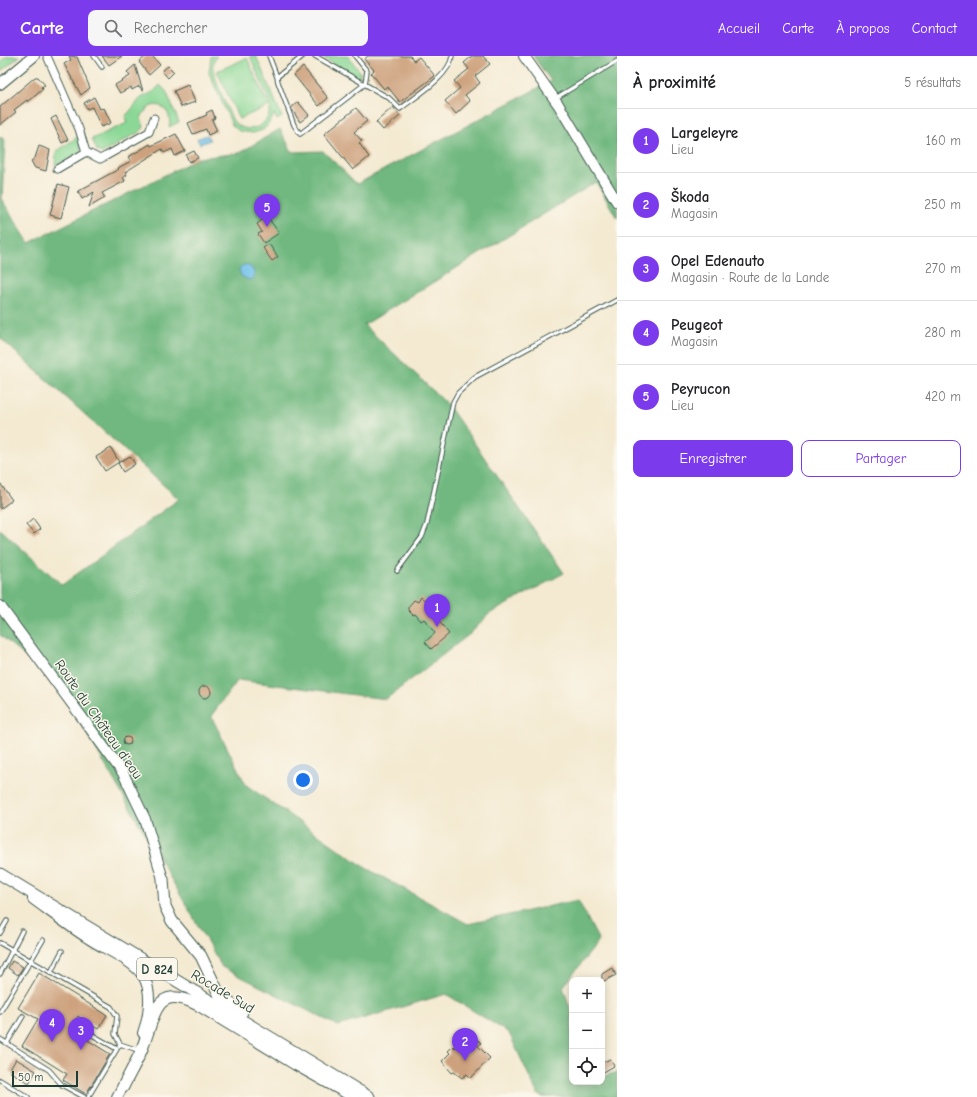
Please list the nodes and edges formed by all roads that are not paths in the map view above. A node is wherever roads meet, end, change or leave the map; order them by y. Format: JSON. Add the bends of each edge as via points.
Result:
{"nodes":[{"id":1,"x":34,"y":56,"type":"edge"},
{"id":2,"x":47,"y":56,"type":"edge"},
{"id":3,"x":94,"y":56,"type":"edge"},
{"id":4,"x":269,"y":56,"type":"edge"},
{"id":5,"x":303,"y":56,"type":"edge"},
{"id":6,"x":315,"y":56,"type":"edge"},
{"id":7,"x":355,"y":56,"type":"edge"},
{"id":8,"x":452,"y":56,"type":"edge"},
{"id":9,"x":524,"y":56,"type":"edge"},
{"id":10,"x":617,"y":61,"type":"edge"},
{"id":11,"x":102,"y":68,"type":"dead end"},
{"id":12,"x":278,"y":77,"type":"junction"},
{"id":13,"x":0,"y":84,"type":"edge"},
{"id":14,"x":365,"y":84,"type":"junction"},
{"id":15,"x":559,"y":96,"type":"dead end"},
{"id":16,"x":154,"y":118,"type":"dead end"},
{"id":17,"x":86,"y":152,"type":"junction"},
{"id":18,"x":57,"y":169,"type":"dead end"},
{"id":19,"x":617,"y":202,"type":"edge"},
{"id":20,"x":617,"y":300,"type":"edge"},
{"id":21,"x":397,"y":571,"type":"dead end"},
{"id":22,"x":0,"y":606,"type":"edge"},
{"id":23,"x":0,"y":875,"type":"edge"},
{"id":24,"x":163,"y":879,"type":"joint"},
{"id":25,"x":7,"y":921,"type":"dead end"},
{"id":26,"x":22,"y":931,"type":"dead end"},
{"id":27,"x":0,"y":933,"type":"edge"},
{"id":28,"x":43,"y":940,"type":"dead end"},
{"id":29,"x":0,"y":943,"type":"edge"},
{"id":30,"x":13,"y":950,"type":"junction"},
{"id":31,"x":62,"y":951,"type":"dead end"},
{"id":32,"x":32,"y":961,"type":"junction"},
{"id":33,"x":51,"y":972,"type":"junction"},
{"id":34,"x":0,"y":974,"type":"edge"},
{"id":35,"x":0,"y":1012,"type":"edge"},
{"id":36,"x":23,"y":1016,"type":"dead end"},
{"id":37,"x":75,"y":1025,"type":"dead end"},
{"id":38,"x":0,"y":1039,"type":"edge"},
{"id":39,"x":7,"y":1043,"type":"junction"},
{"id":40,"x":120,"y":1044,"type":"junction"},
{"id":41,"x":117,"y":1049,"type":"junction"},
{"id":42,"x":138,"y":1050,"type":"junction"},
{"id":43,"x":314,"y":1063,"type":"junction"},
{"id":44,"x":0,"y":1080,"type":"edge"},
{"id":45,"x":120,"y":1092,"type":"edge"},
{"id":46,"x":28,"y":1097,"type":"edge"},
{"id":47,"x":84,"y":1097,"type":"edge"},
{"id":48,"x":88,"y":1097,"type":"edge"},
{"id":49,"x":354,"y":1097,"type":"edge"},
{"id":50,"x":370,"y":1097,"type":"edge"}],
"edges":[{"from":1,"to":13,"type":"street"},
{"from":2,"to":17,"type":"street","via":[[80,129]]},
{"from":3,"to":11,"type":"lane"},
{"from":4,"to":12,"type":"lane"},
{"from":5,"to":12,"type":"lane"},
{"from":6,"to":14,"type":"lane"},
{"from":7,"to":14,"type":"lane","via":[[367,71]]},
{"from":8,"to":14,"type":"lane","via":[[452,62],[439,79],[400,109],[389,98]]},
{"from":9,"to":19,"type":"street","via":[[558,104]]},
{"from":10,"to":15,"type":"lane"},
{"from":12,"to":14,"type":"lane","via":[[294,125],[300,134]]},
{"from":16,"to":17,"type":"street","via":[[149,132],[106,156],[100,159]]},
{"from":17,"to":18,"type":"street"},
{"from":20,"to":21,"type":"lane","via":[[476,377],[458,393],[450,412],[427,524],[422,537]]},
{"from":22,"to":24,"type":"street","name":"Route du Château d'eau","via":[[123,773],[145,819]]},
{"from":23,"to":42,"type":"street","via":[[86,937],[136,968],[142,975],[147,984],[149,999],[145,1029]]},
{"from":23,"to":43,"type":"main road","name":"Rocade Sud","number":"D 824"},
{"from":24,"to":43,"type":"main road","via":[[165,906],[172,921],[201,956],[220,996]]},
{"from":25,"to":27,"type":"lane"},
{"from":26,"to":30,"type":"lane"},
{"from":28,"to":32,"type":"lane"},
{"from":29,"to":30,"type":"lane"},
{"from":30,"to":32,"type":"lane"},
{"from":30,"to":34,"type":"lane"},
{"from":31,"to":33,"type":"lane"},
{"from":32,"to":33,"type":"lane"},
{"from":32,"to":35,"type":"lane"},
{"from":33,"to":40,"type":"lane","via":[[111,1007],[117,1016],[115,1034]]},
{"from":36,"to":39,"type":"lane"},
{"from":37,"to":41,"type":"lane"},
{"from":38,"to":39,"type":"lane"},
{"from":39,"to":47,"type":"lane","via":[[49,1070],[62,1084]]},
{"from":40,"to":41,"type":"lane"},
{"from":40,"to":42,"type":"lane"},
{"from":41,"to":48,"type":"lane"},
{"from":42,"to":45,"type":"street"},
{"from":43,"to":50,"type":"main road","name":"Rocade Sud","number":"D 824"},
{"from":44,"to":46,"type":"lane"},
{"from":45,"to":49,"type":"main road","via":[[143,1047],[158,1005],[176,997],[200,1006]]}]}
